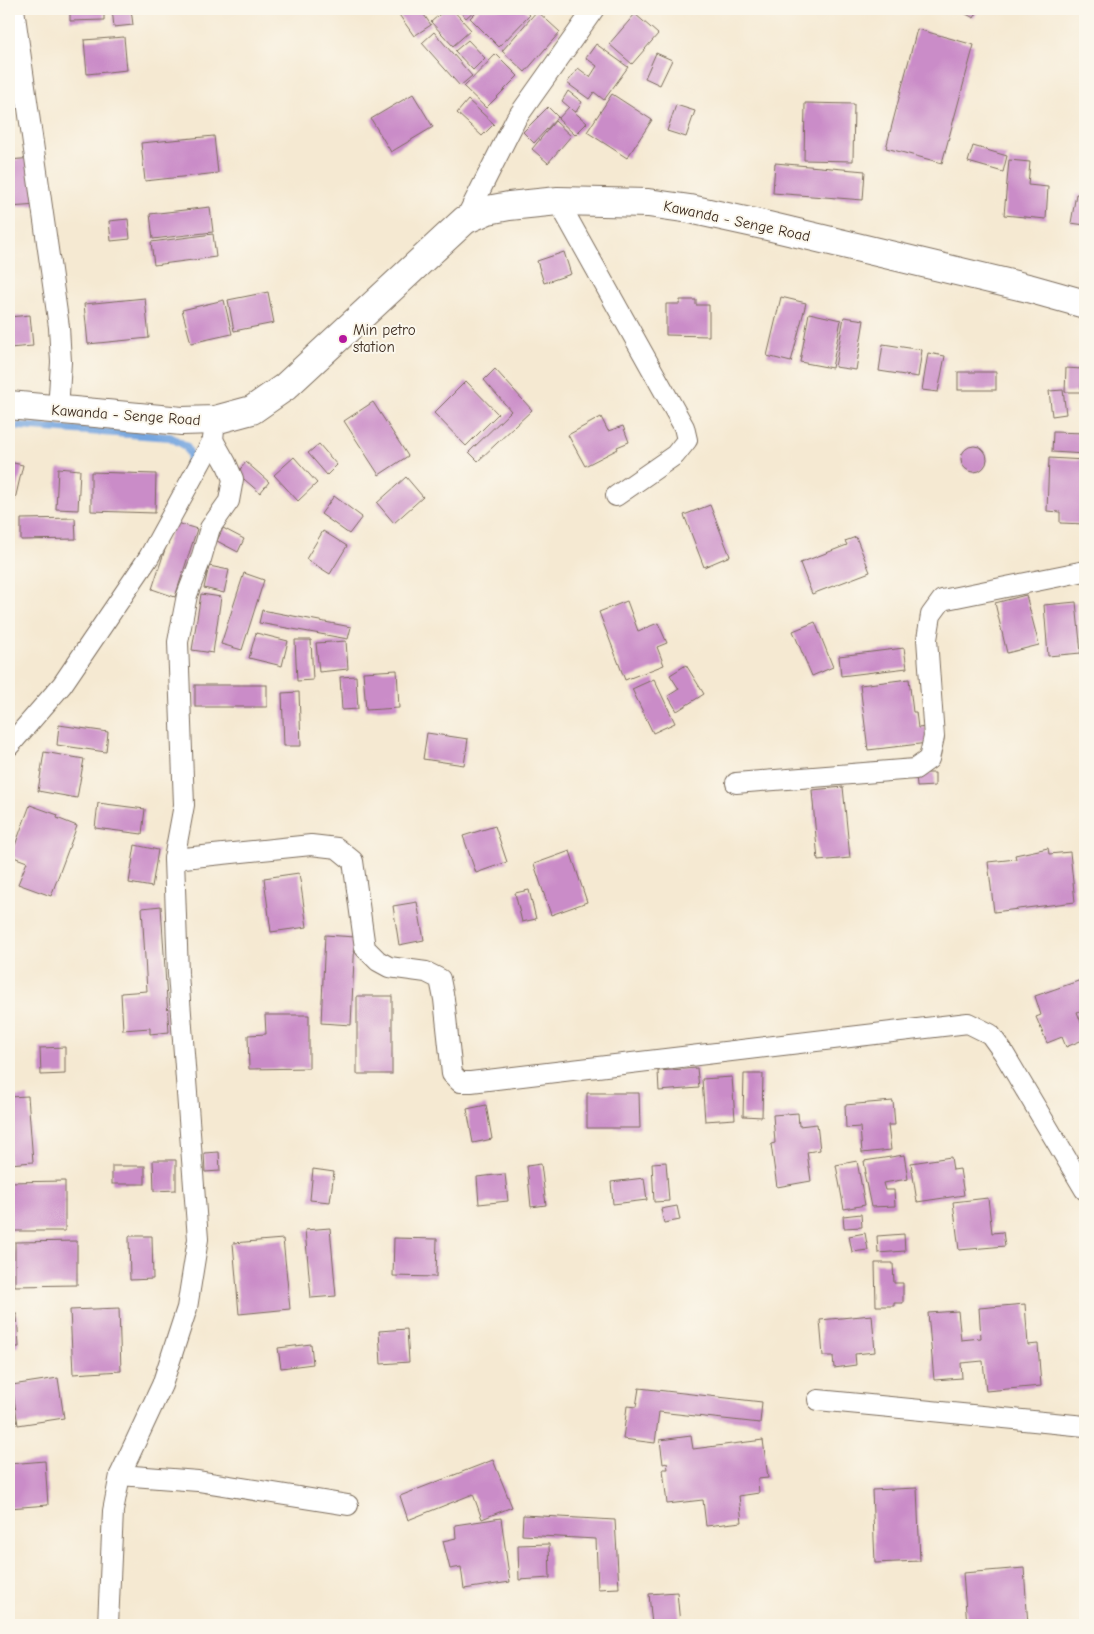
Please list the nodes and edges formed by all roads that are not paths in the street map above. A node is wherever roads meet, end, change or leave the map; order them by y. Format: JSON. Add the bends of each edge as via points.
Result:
{"nodes":[{"id":1,"x":14,"y":9,"type":"edge"},
{"id":2,"x":594,"y":9,"type":"edge"},
{"id":3,"x":558,"y":201,"type":"junction"},
{"id":4,"x":465,"y":220,"type":"junction"},
{"id":5,"x":1085,"y":304,"type":"edge"},
{"id":6,"x":9,"y":405,"type":"edge"},
{"id":7,"x":58,"y":411,"type":"junction"},
{"id":8,"x":214,"y":430,"type":"junction"},
{"id":9,"x":616,"y":496,"type":"dead end"},
{"id":10,"x":1085,"y":571,"type":"edge"},
{"id":11,"x":9,"y":746,"type":"edge"},
{"id":12,"x":736,"y":783,"type":"dead end"},
{"id":13,"x":174,"y":859,"type":"junction"},
{"id":14,"x":1085,"y":1190,"type":"edge"},
{"id":15,"x":818,"y":1400,"type":"dead end"},
{"id":16,"x":1085,"y":1426,"type":"edge"},
{"id":17,"x":120,"y":1475,"type":"junction"},
{"id":18,"x":348,"y":1505,"type":"dead end"},
{"id":19,"x":108,"y":1625,"type":"edge"}],
"edges":[{"from":1,"to":7,"type":"street","via":[[59,327]]},
{"from":2,"to":4,"type":"street","via":[[516,119]]},
{"from":3,"to":4,"type":"street","name":"Kawanda - Senge Road","via":[[495,208]]},
{"from":3,"to":5,"type":"street","name":"Kawanda - Senge Road","via":[[648,203],[690,209]]},
{"from":3,"to":9,"type":"street","via":[[684,427],[687,440],[675,455]]},
{"from":4,"to":8,"type":"street","name":"Kawanda - Senge Road","via":[[285,387],[252,410]]},
{"from":6,"to":7,"type":"street","name":"Kawanda - Senge Road"},
{"from":7,"to":8,"type":"street","name":"Kawanda - Senge Road","via":[[182,421]]},
{"from":8,"to":11,"type":"street","via":[[149,557],[62,685]]},
{"from":8,"to":13,"type":"street","via":[[233,480],[229,501],[210,528],[187,595],[178,642],[184,805]]},
{"from":10,"to":12,"type":"street","via":[[942,600],[931,615],[927,639],[934,737],[929,760],[915,769]]},
{"from":13,"to":14,"type":"street","via":[[312,845],[337,848],[353,861],[365,948],[378,962],[389,967],[426,972],[440,980],[452,1074],[460,1082],[968,1023],[990,1034],[1003,1052]]},
{"from":13,"to":17,"type":"street","via":[[178,974],[198,1239],[187,1308],[162,1384]]},
{"from":15,"to":16,"type":"street"},
{"from":17,"to":18,"type":"street","via":[[198,1481]]},
{"from":17,"to":19,"type":"street","via":[[114,1512]]}]}
